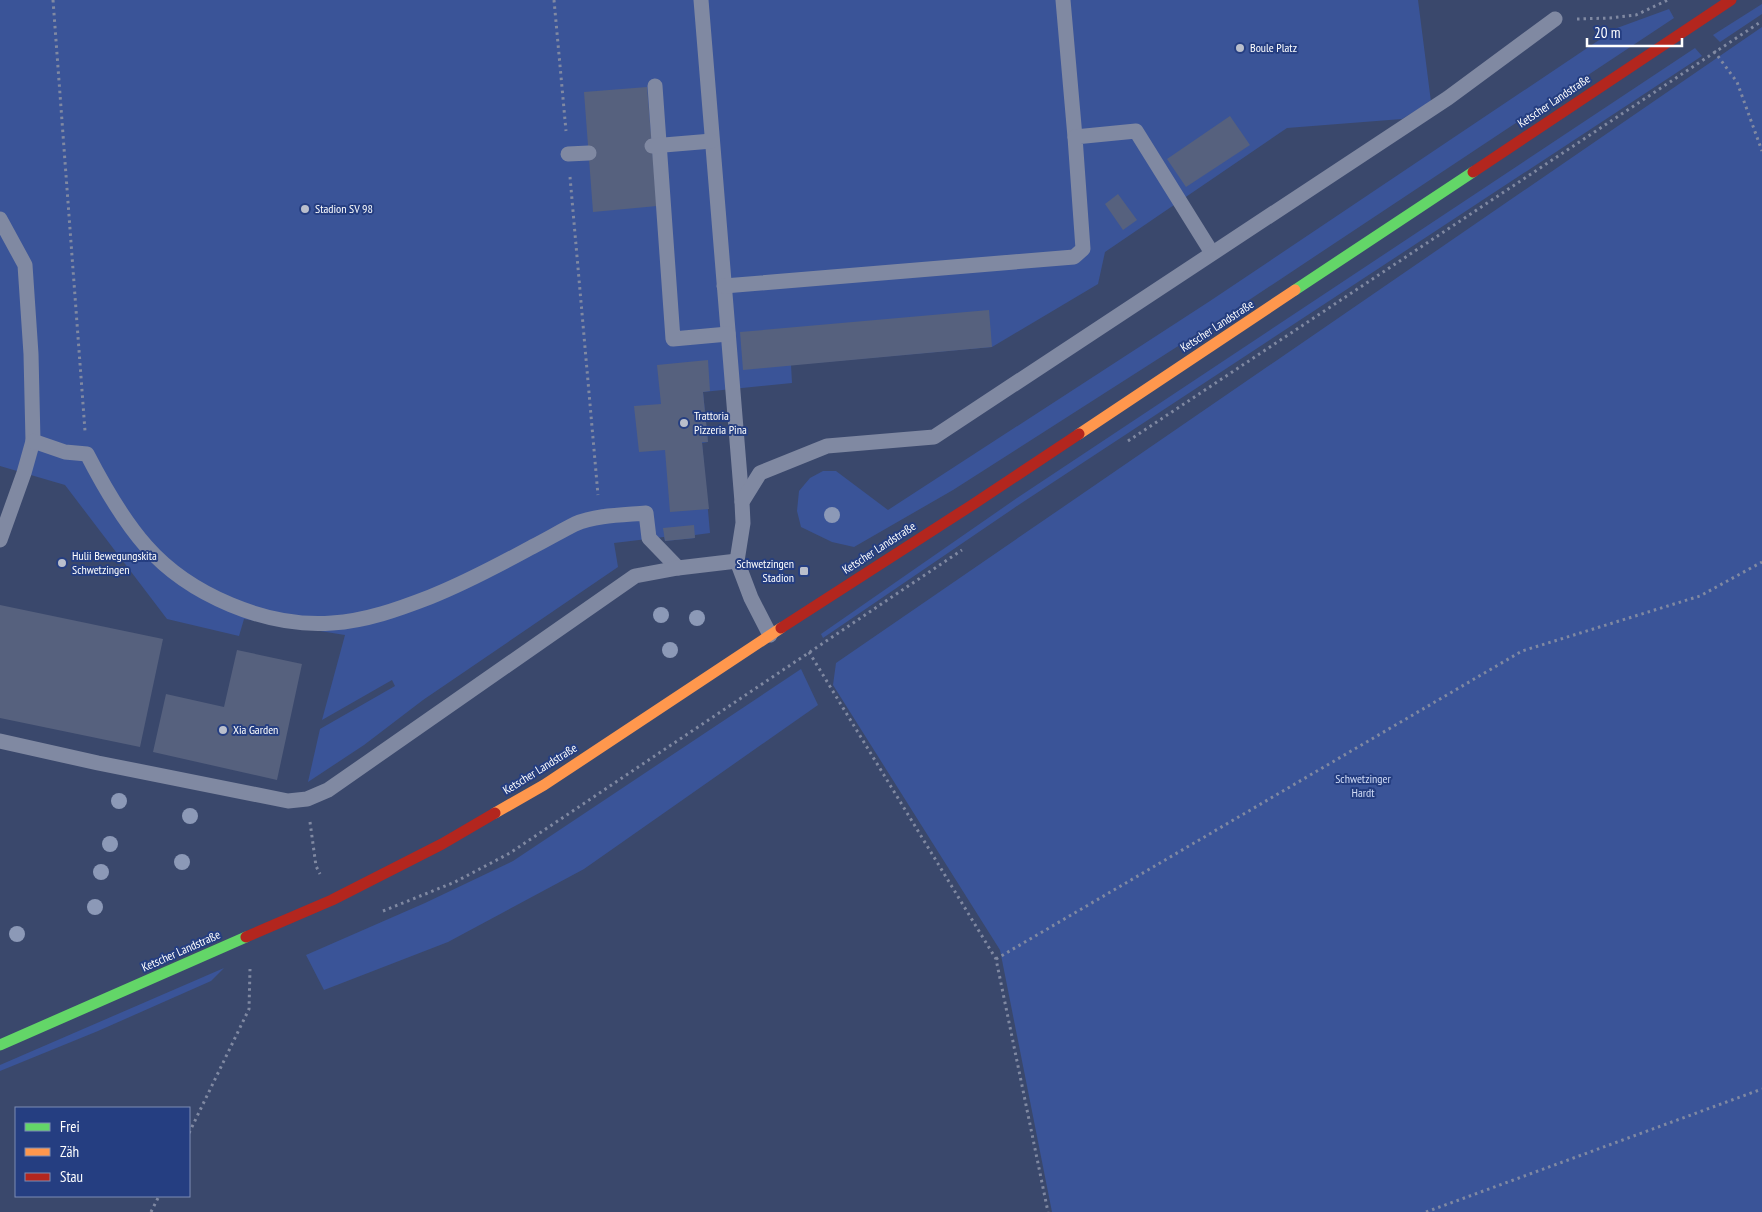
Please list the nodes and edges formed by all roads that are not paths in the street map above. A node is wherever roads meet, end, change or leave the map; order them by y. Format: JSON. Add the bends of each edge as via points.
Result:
{"nodes":[{"id":1,"x":701,"y":0,"type":"edge"},
{"id":2,"x":1063,"y":0,"type":"edge"},
{"id":3,"x":1731,"y":0,"type":"edge"},
{"id":4,"x":1555,"y":20,"type":"road end"},
{"id":5,"x":655,"y":86,"type":"dead end"},
{"id":6,"x":1074,"y":136,"type":"junction"},
{"id":7,"x":712,"y":141,"type":"junction"},
{"id":8,"x":655,"y":146,"type":"junction"},
{"id":9,"x":589,"y":153,"type":"dead end"},
{"id":10,"x":568,"y":154,"type":"road end"},
{"id":11,"x":0,"y":219,"type":"edge"},
{"id":12,"x":1212,"y":253,"type":"junction"},
{"id":13,"x":724,"y":286,"type":"junction"},
{"id":14,"x":728,"y":334,"type":"junction"},
{"id":15,"x":33,"y":441,"type":"junction"},
{"id":16,"x":742,"y":502,"type":"junction"},
{"id":17,"x":0,"y":540,"type":"edge"},
{"id":18,"x":737,"y":561,"type":"junction"},
{"id":19,"x":678,"y":568,"type":"junction"},
{"id":20,"x":770,"y":635,"type":"junction"},
{"id":21,"x":0,"y":741,"type":"edge"},
{"id":22,"x":0,"y":1045,"type":"edge"}],
"edges":[{"from":1,"to":7,"type":"lane"},
{"from":2,"to":6,"type":"lane"},
{"from":3,"to":20,"type":"street","name":"Ketscher Landstraße","via":[[969,507]]},
{"from":4,"to":12,"type":"lane","via":[[1448,98]]},
{"from":5,"to":8,"type":"lane"},
{"from":6,"to":12,"type":"lane","via":[[1136,131]]},
{"from":6,"to":13,"type":"lane","via":[[1083,249],[1074,257]]},
{"from":7,"to":8,"type":"lane"},
{"from":7,"to":13,"type":"lane"},
{"from":8,"to":14,"type":"lane","via":[[673,340]]},
{"from":9,"to":10,"type":"lane"},
{"from":11,"to":15,"type":"lane","via":[[25,265]]},
{"from":12,"to":16,"type":"lane","via":[[934,436],[827,446],[760,473]]},
{"from":13,"to":14,"type":"lane"},
{"from":14,"to":16,"type":"lane"},
{"from":15,"to":17,"type":"lane"},
{"from":15,"to":19,"type":"lane","via":[[65,452],[87,454],[120,511],[146,546],[173,572],[210,595],[253,614],[293,622],[332,623],[377,616],[439,593],[577,524],[600,518],[646,513],[649,538]]},
{"from":16,"to":18,"type":"lane","via":[[743,522]]},
{"from":18,"to":19,"type":"lane"},
{"from":18,"to":20,"type":"lane"},
{"from":19,"to":21,"type":"lane","via":[[635,576],[328,790],[307,799],[288,801]]},
{"from":20,"to":22,"type":"street","name":"Ketscher Landstraße","via":[[544,785],[442,844],[332,900]]}]}
